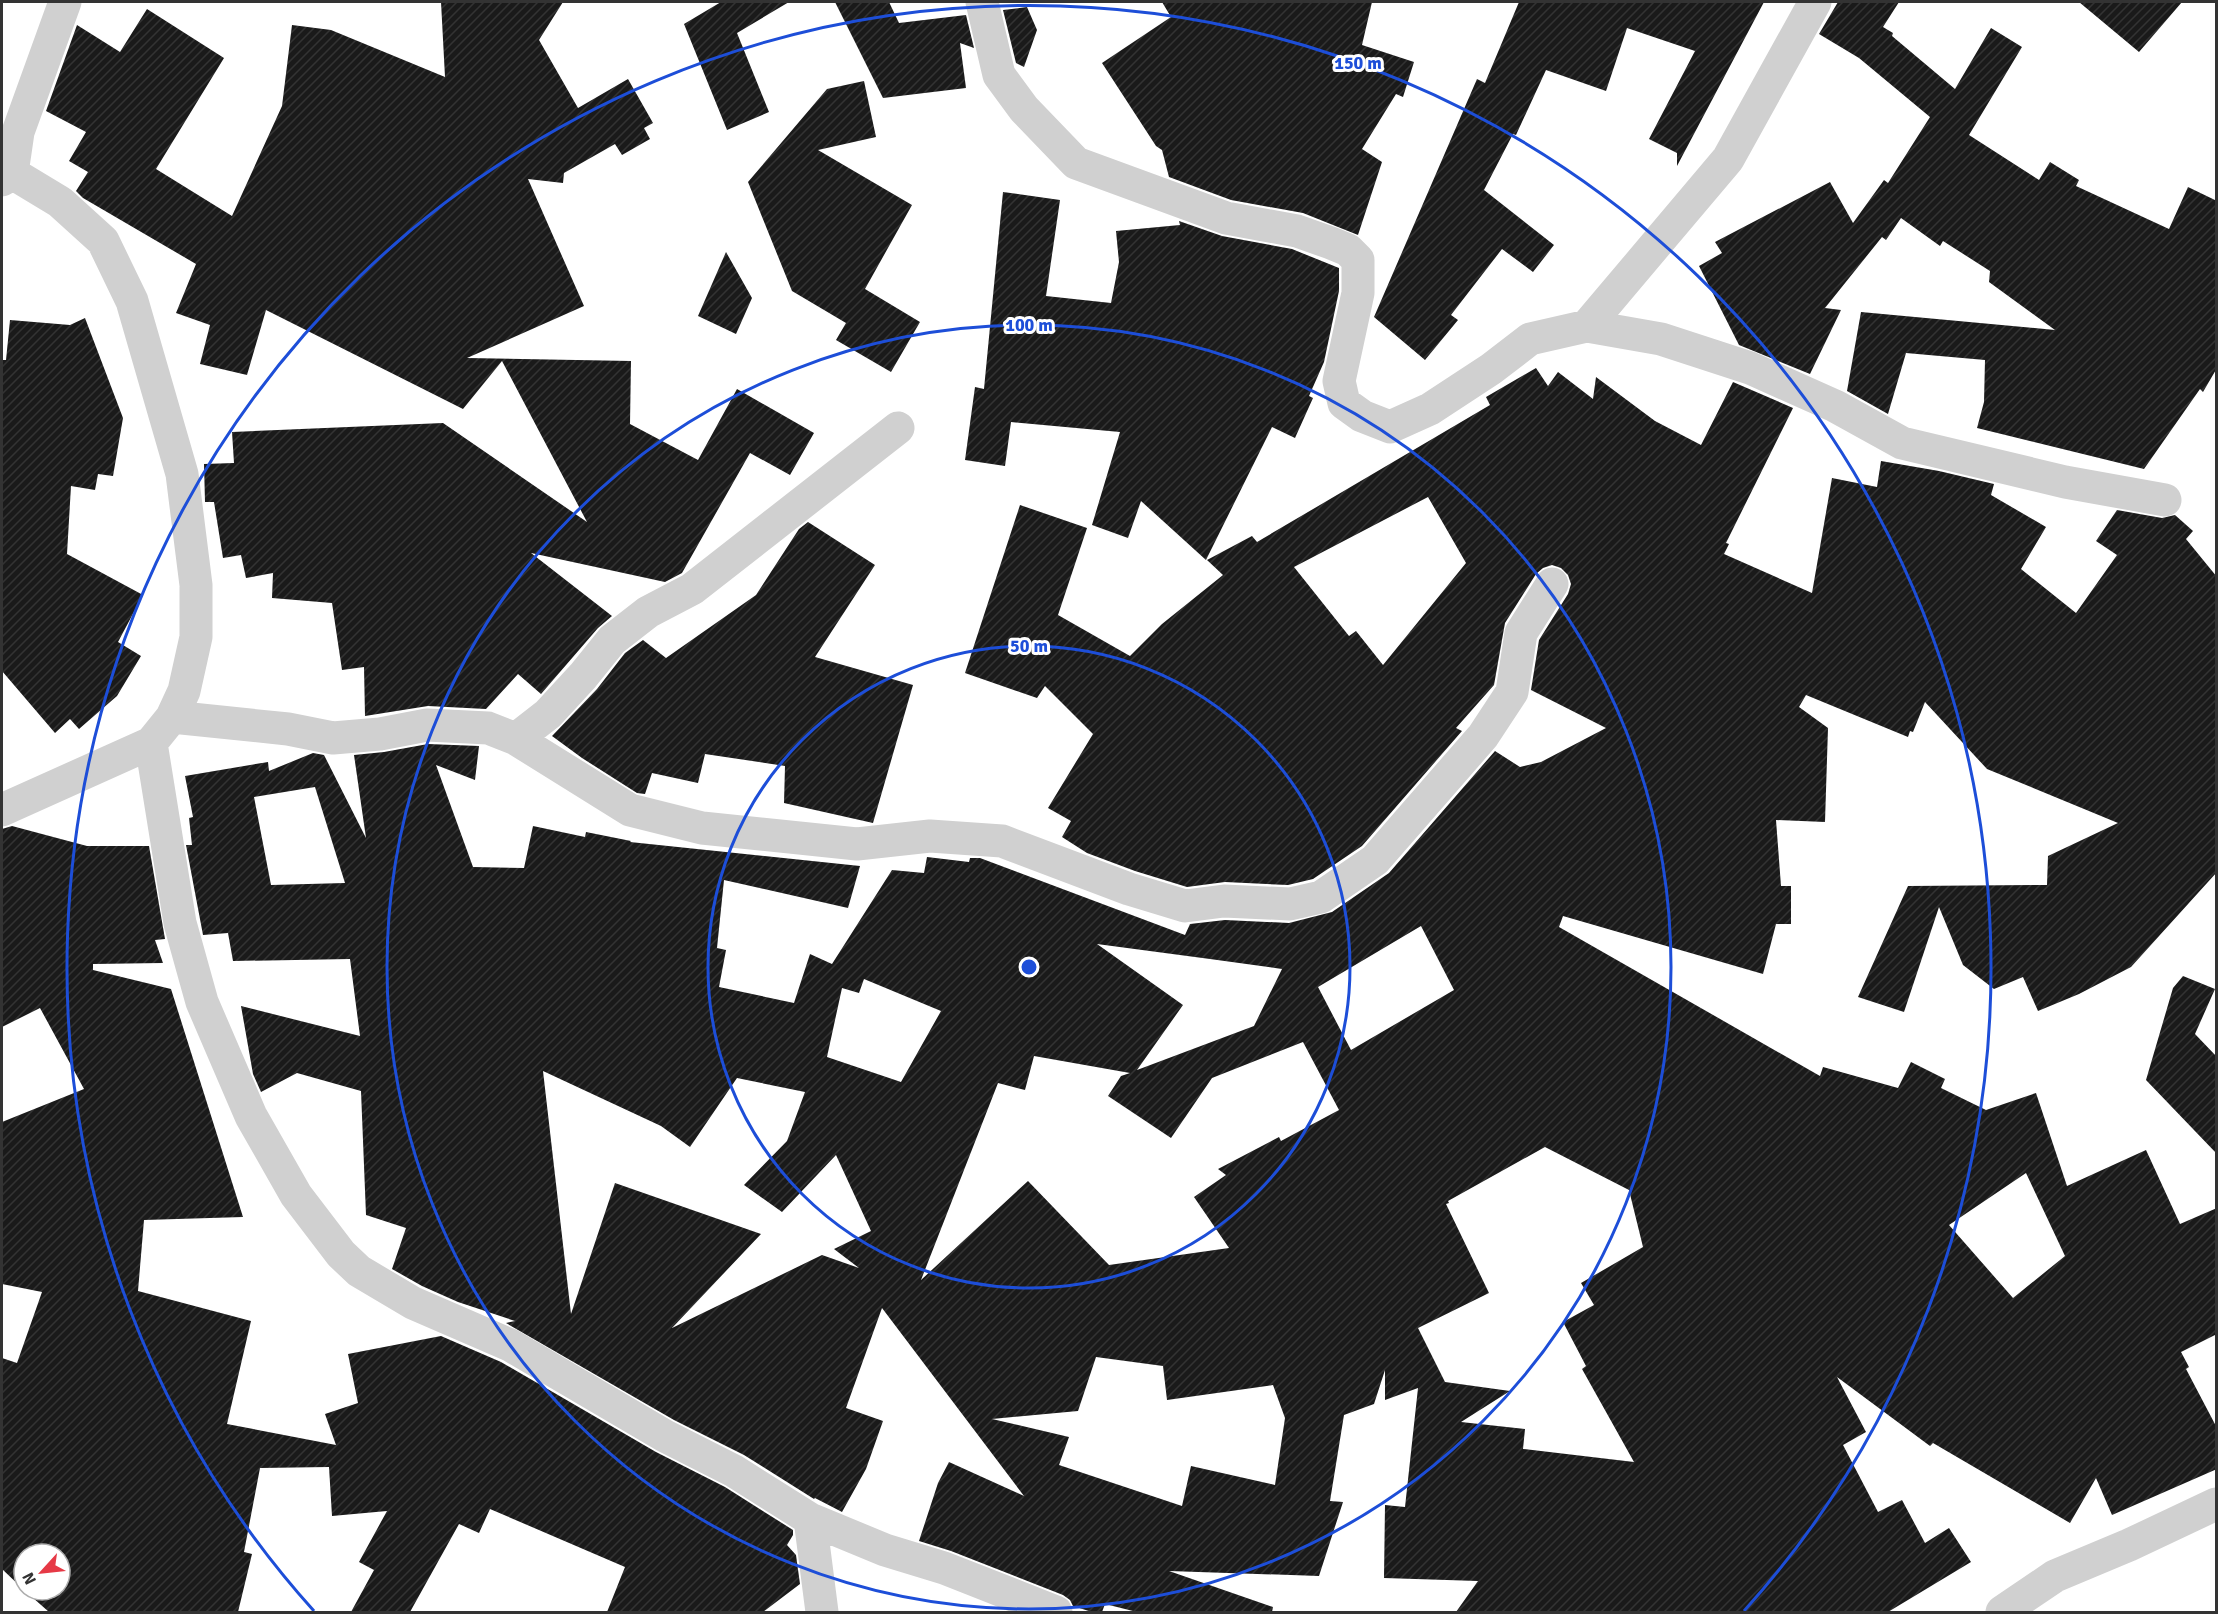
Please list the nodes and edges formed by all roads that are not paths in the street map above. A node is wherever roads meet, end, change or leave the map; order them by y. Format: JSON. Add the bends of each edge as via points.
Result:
{"nodes":[{"id":1,"x":65,"y":2,"type":"edge"},
{"id":2,"x":981,"y":2,"type":"edge"},
{"id":3,"x":1815,"y":2,"type":"edge"},
{"id":4,"x":7,"y":177,"type":"edge"},
{"id":5,"x":1587,"y":326,"type":"junction"},
{"id":6,"x":898,"y":428,"type":"dead end"},
{"id":7,"x":2165,"y":500,"type":"dead end"},
{"id":8,"x":1552,"y":584,"type":"dead end"},
{"id":9,"x":172,"y":717,"type":"junction"},
{"id":10,"x":516,"y":739,"type":"junction"},
{"id":11,"x":151,"y":743,"type":"junction"},
{"id":12,"x":2,"y":810,"type":"edge"},
{"id":13,"x":2217,"y":1504,"type":"edge"},
{"id":14,"x":810,"y":1519,"type":"junction"},
{"id":15,"x":822,"y":1612,"type":"edge"},
{"id":16,"x":1056,"y":1612,"type":"edge"},
{"id":17,"x":2002,"y":1612,"type":"edge"}],
"edges":[{"from":1,"to":4,"type":"street","via":[[18,132]]},
{"from":2,"to":5,"type":"street","via":[[999,75],[1024,109],[1076,163],[1226,218],[1297,231],[1348,250],[1359,260],[1358,293],[1339,381],[1344,403],[1362,416],[1390,427],[1430,409],[1530,339]]},
{"from":3,"to":5,"type":"street","via":[[1728,159]]},
{"from":4,"to":9,"type":"street","via":[[60,202],[103,241],[132,301],[182,474],[196,585],[196,638],[184,691]]},
{"from":5,"to":7,"type":"street","via":[[1660,339],[1750,368],[1835,406],[1902,442],[2065,482]]},
{"from":6,"to":10,"type":"street","via":[[692,589],[648,612],[612,640],[548,714]]},
{"from":8,"to":10,"type":"street","via":[[1521,633],[1512,692],[1483,736],[1375,860],[1321,897],[1290,904],[1224,901],[1185,906],[1002,841],[930,836],[857,843],[702,828],[630,810]]},
{"from":9,"to":10,"type":"street","via":[[288,729],[333,738],[427,725],[488,728]]},
{"from":9,"to":11,"type":"street"},
{"from":11,"to":12,"type":"street"},
{"from":11,"to":14,"type":"street","via":[[180,923],[202,1002],[251,1116],[296,1195],[341,1254],[359,1270],[413,1303],[510,1345],[664,1436],[734,1471]]},
{"from":13,"to":17,"type":"street","via":[[2055,1576]]},
{"from":14,"to":15,"type":"street"},
{"from":14,"to":16,"type":"street"}]}
